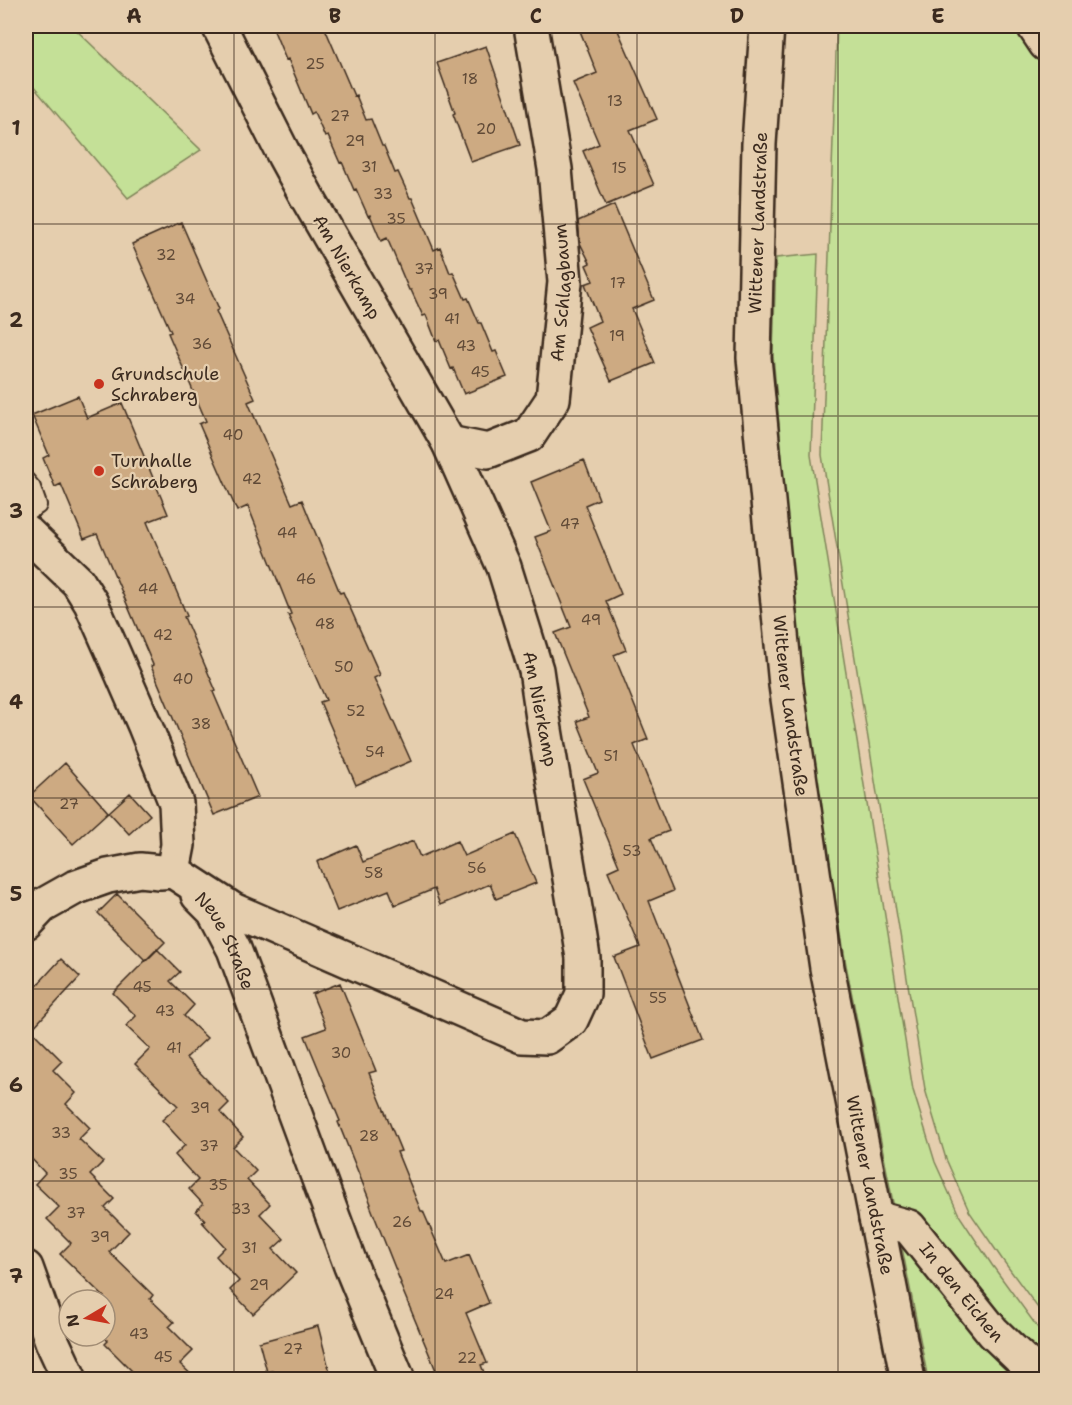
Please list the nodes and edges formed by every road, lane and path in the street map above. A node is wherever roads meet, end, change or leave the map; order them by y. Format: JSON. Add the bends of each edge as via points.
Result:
{"nodes":[{"id":1,"x":219,"y":26,"type":"edge"},
{"id":2,"x":531,"y":26,"type":"edge"},
{"id":3,"x":767,"y":26,"type":"edge"},
{"id":4,"x":1034,"y":26,"type":"edge"},
{"id":5,"x":1047,"y":44,"type":"edge"},
{"id":6,"x":449,"y":443,"type":"junction"},
{"id":7,"x":26,"y":482,"type":"edge"},
{"id":8,"x":26,"y":512,"type":"edge"},
{"id":9,"x":26,"y":532,"type":"edge"},
{"id":10,"x":173,"y":871,"type":"junction"},
{"id":11,"x":26,"y":923,"type":"edge"},
{"id":12,"x":876,"y":1218,"type":"junction"},
{"id":13,"x":26,"y":1268,"type":"edge"},
{"id":14,"x":70,"y":1380,"type":"edge"},
{"id":15,"x":398,"y":1380,"type":"edge"},
{"id":16,"x":908,"y":1380,"type":"edge"},
{"id":17,"x":1042,"y":1380,"type":"edge"}],
"edges":[{"from":1,"to":6,"type":"street","name":"Am Nierkamp","via":[[307,197]]},
{"from":2,"to":6,"type":"street","name":"Am Schlagbaum","via":[[555,169],[565,282],[553,399],[529,435],[488,451]]},
{"from":3,"to":12,"type":"street","name":"Wittener Landstraße","via":[[759,144],[754,358],[786,685],[827,968]]},
{"from":4,"to":5,"type":"street"},
{"from":6,"to":10,"type":"street","name":"Am Nierkamp","via":[[504,567],[536,670],[583,958],[583,994],[571,1020],[547,1037],[522,1036],[233,910]]},
{"from":7,"to":8,"type":"lane","via":[[37,505]]},
{"from":9,"to":10,"type":"street","via":[[78,582],[120,668],[176,803],[178,845]]},
{"from":10,"to":11,"type":"street","via":[[140,870],[74,888],[42,906]]},
{"from":10,"to":15,"type":"street","name":"Neue Straße","via":[[214,911],[234,949],[351,1266]]},
{"from":12,"to":16,"type":"street","name":"Wittener Landstraße"},
{"from":12,"to":17,"type":"street","name":"In den Eichen","via":[[909,1227],[993,1332]]},
{"from":13,"to":14,"type":"street"}]}
